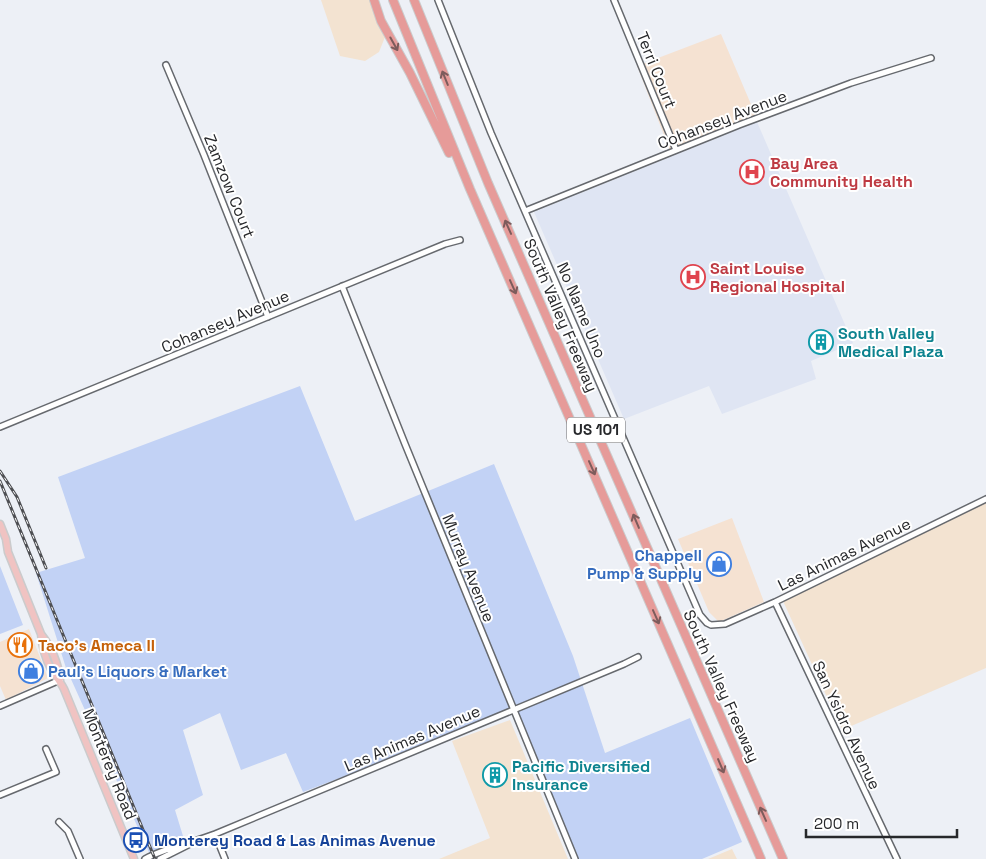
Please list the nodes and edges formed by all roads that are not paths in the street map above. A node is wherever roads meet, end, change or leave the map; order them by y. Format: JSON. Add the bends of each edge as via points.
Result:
{"nodes":[{"id":1,"x":374,"y":0,"type":"edge"},
{"id":2,"x":393,"y":0,"type":"edge"},
{"id":3,"x":414,"y":0,"type":"edge"},
{"id":4,"x":438,"y":0,"type":"edge"},
{"id":5,"x":614,"y":0,"type":"edge"},
{"id":6,"x":931,"y":58,"type":"dead end"},
{"id":7,"x":166,"y":65,"type":"dead end"},
{"id":8,"x":676,"y":150,"type":"junction"},
{"id":9,"x":525,"y":211,"type":"junction"},
{"id":10,"x":487,"y":228,"type":"junction"},
{"id":11,"x":460,"y":240,"type":"dead end"},
{"id":12,"x":342,"y":286,"type":"junction"},
{"id":13,"x":268,"y":317,"type":"junction"},
{"id":14,"x":0,"y":427,"type":"edge"},
{"id":15,"x":986,"y":499,"type":"edge"},
{"id":16,"x":0,"y":524,"type":"edge"},
{"id":17,"x":0,"y":543,"type":"edge"},
{"id":18,"x":8,"y":552,"type":"junction"},
{"id":19,"x":775,"y":602,"type":"junction"},
{"id":20,"x":711,"y":626,"type":"joint"},
{"id":21,"x":638,"y":657,"type":"dead end"},
{"id":22,"x":60,"y":680,"type":"junction"},
{"id":23,"x":0,"y":706,"type":"edge"},
{"id":24,"x":513,"y":710,"type":"junction"},
{"id":25,"x":46,"y":749,"type":"dead end"},
{"id":26,"x":0,"y":795,"type":"edge"},
{"id":27,"x":59,"y":822,"type":"dead end"},
{"id":28,"x":215,"y":834,"type":"junction"},
{"id":29,"x":195,"y":842,"type":"junction"},
{"id":30,"x":80,"y":859,"type":"edge"},
{"id":31,"x":134,"y":859,"type":"edge"},
{"id":32,"x":145,"y":859,"type":"edge"},
{"id":33,"x":160,"y":859,"type":"edge"},
{"id":34,"x":226,"y":859,"type":"edge"},
{"id":35,"x":575,"y":859,"type":"edge"},
{"id":36,"x":761,"y":859,"type":"edge"},
{"id":37,"x":783,"y":859,"type":"edge"},
{"id":38,"x":897,"y":859,"type":"edge"}],
"edges":[{"from":1,"to":10,"type":"highway","one_way":true},
{"from":2,"to":10,"type":"highway","name":"South Valley Freeway","number":"US 101"},
{"from":37,"to":3,"type":"highway","name":"South Valley Freeway","number":"US 101","one_way":true,"via":[[485,174]]},
{"from":4,"to":9,"type":"street","name":"No Name Uno"},
{"from":5,"to":8,"type":"street","name":"Terri Court"},
{"from":6,"to":8,"type":"street","name":"Cohansey Avenue","via":[[851,83]]},
{"from":7,"to":13,"type":"street","name":"Zamzow Court"},
{"from":8,"to":9,"type":"street","name":"Cohansey Avenue"},
{"from":9,"to":20,"type":"street","name":"No Name Uno","via":[[700,615]]},
{"from":10,"to":36,"type":"highway","name":"South Valley Freeway","number":"US 101","one_way":true},
{"from":11,"to":12,"type":"street","name":"Cohansey Avenue"},
{"from":12,"to":13,"type":"street","name":"Cohansey Avenue"},
{"from":12,"to":24,"type":"street","name":"Murray Avenue"},
{"from":13,"to":14,"type":"street","name":"Cohansey Avenue"},
{"from":15,"to":19,"type":"street","name":"Las Animas Avenue"},
{"from":16,"to":18,"type":"main road","name":"Monterey Road"},
{"from":17,"to":18,"type":"main road","name":"Monterey Road"},
{"from":18,"to":22,"type":"main road","name":"Monterey Road","via":[[41,634],[52,649]]},
{"from":19,"to":20,"type":"street","name":"Las Animas Avenue","via":[[725,624]]},
{"from":19,"to":38,"type":"street","name":"San Ysidro Avenue"},
{"from":21,"to":24,"type":"street","name":"Las Animas Avenue"},
{"from":22,"to":23,"type":"street"},
{"from":22,"to":31,"type":"main road","name":"Monterey Road"},
{"from":24,"to":28,"type":"street","name":"Las Animas Avenue"},
{"from":24,"to":35,"type":"street","name":"Murray Avenue"},
{"from":25,"to":26,"type":"street","via":[[56,772]]},
{"from":27,"to":30,"type":"street","via":[[68,831]]},
{"from":28,"to":29,"type":"street","name":"Las Animas Avenue"},
{"from":28,"to":34,"type":"street"},
{"from":29,"to":32,"type":"street","name":"Las Animas Avenue"},
{"from":29,"to":33,"type":"street","name":"Las Animas Avenue"}]}
